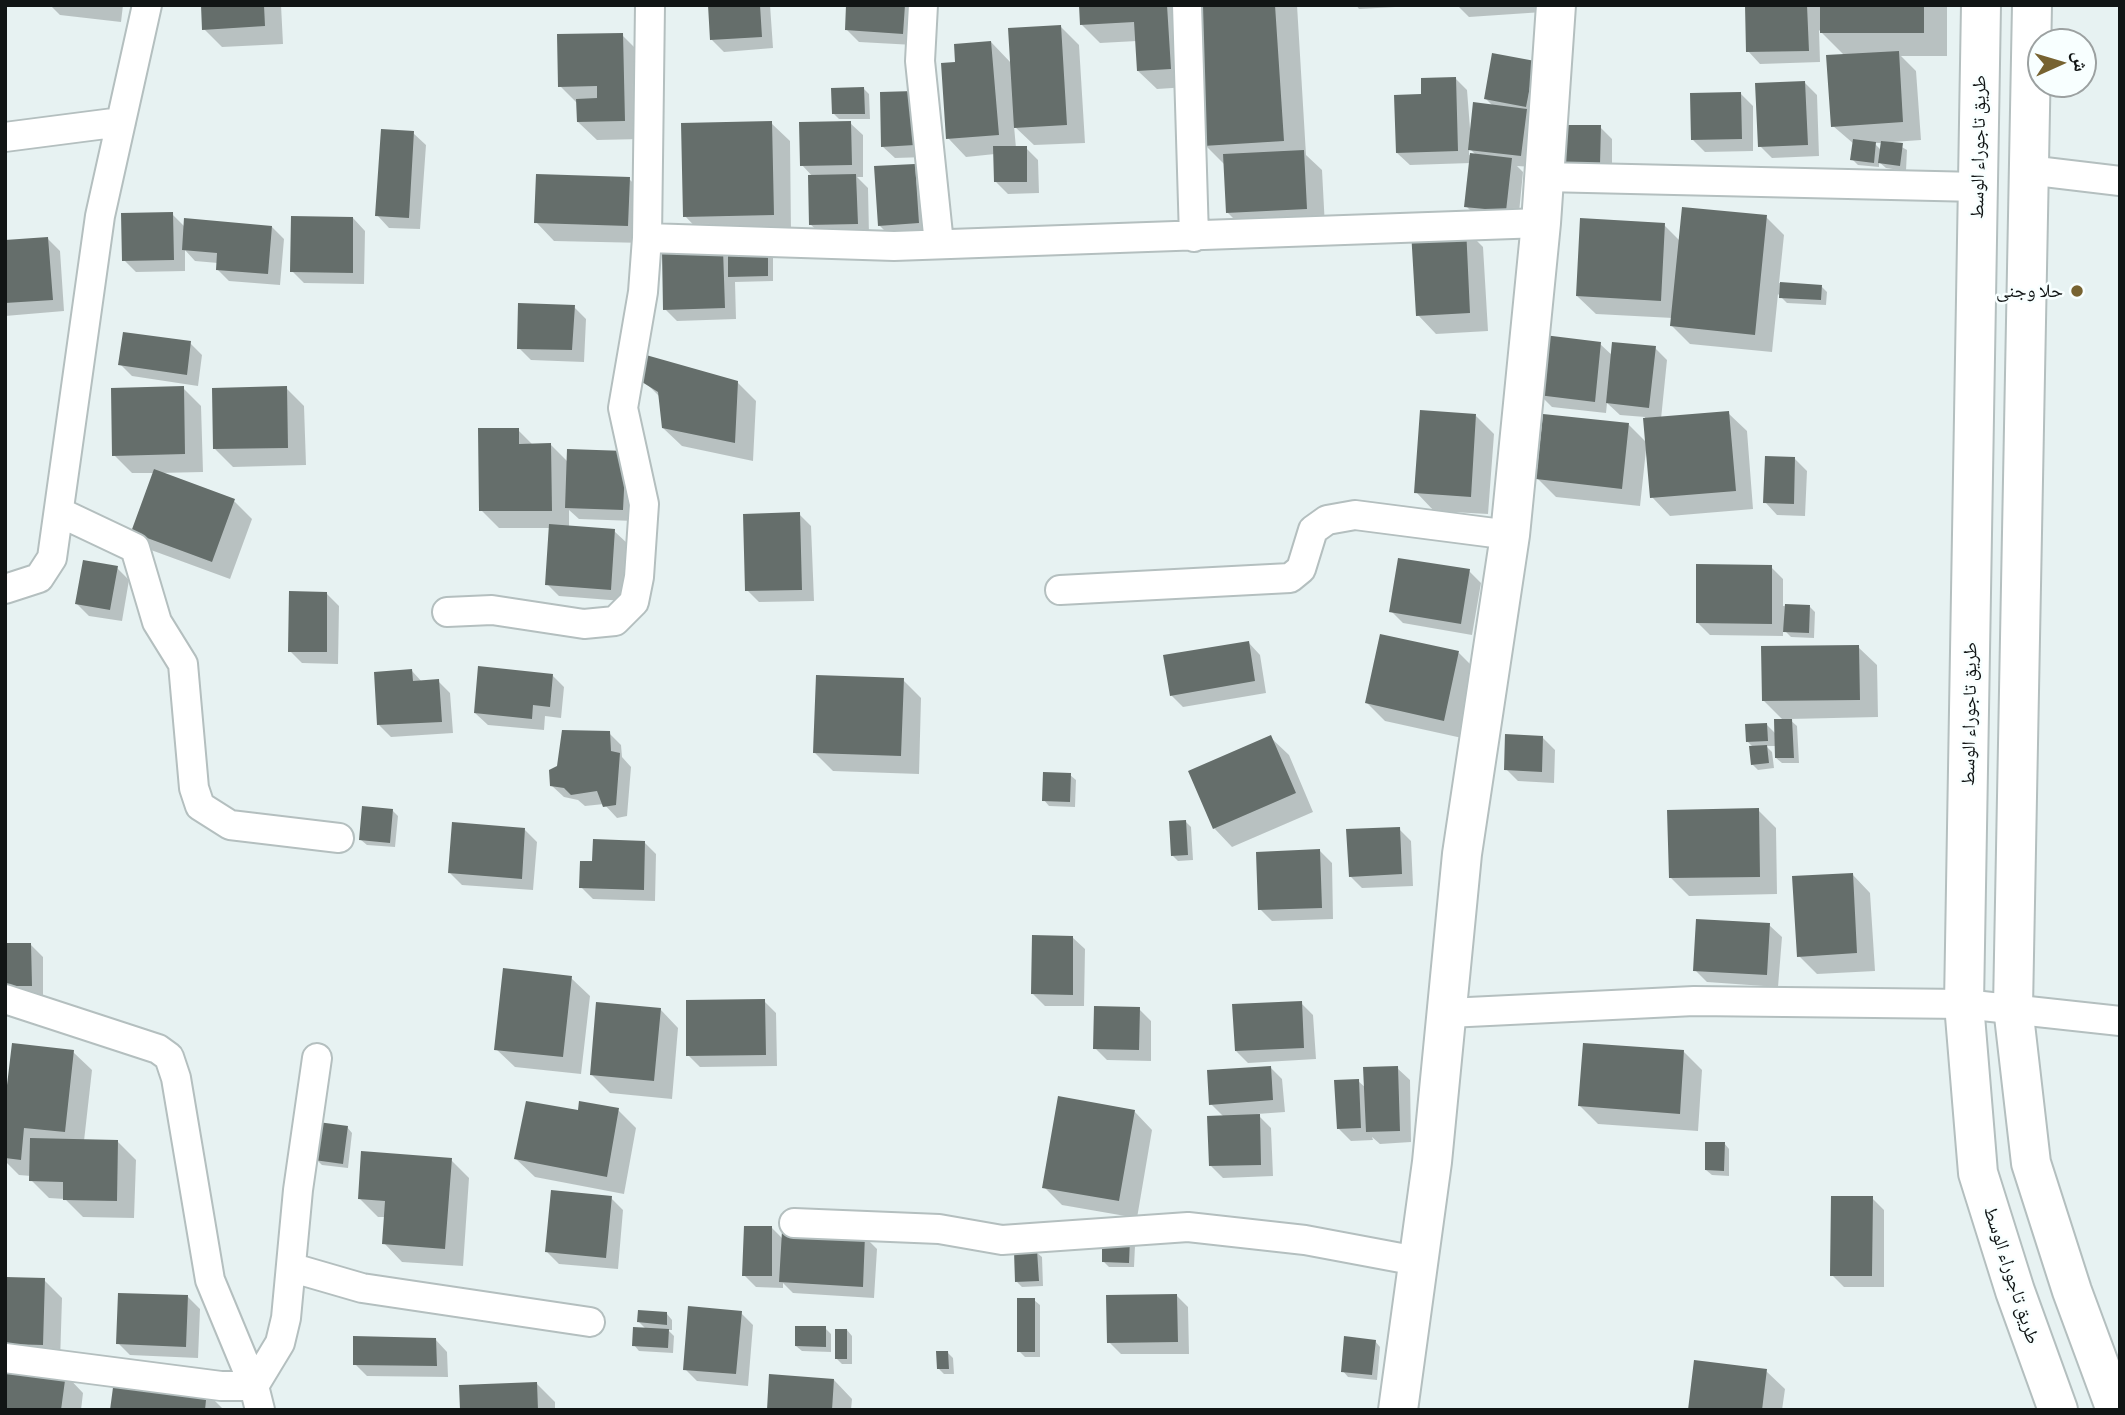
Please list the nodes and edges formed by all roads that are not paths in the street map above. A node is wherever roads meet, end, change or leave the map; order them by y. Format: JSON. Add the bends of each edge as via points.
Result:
{"nodes":[{"id":1,"x":147,"y":5,"type":"edge"},
{"id":2,"x":650,"y":5,"type":"edge"},
{"id":3,"x":923,"y":5,"type":"edge"},
{"id":4,"x":1186,"y":5,"type":"edge"},
{"id":5,"x":1556,"y":5,"type":"edge"},
{"id":6,"x":1981,"y":5,"type":"edge"},
{"id":7,"x":2032,"y":5,"type":"edge"},
{"id":8,"x":121,"y":122,"type":"junction"},
{"id":9,"x":5,"y":137,"type":"edge"},
{"id":10,"x":2028,"y":170,"type":"junction"},
{"id":11,"x":1544,"y":177,"type":"junction"},
{"id":12,"x":2120,"y":181,"type":"edge"},
{"id":13,"x":1978,"y":187,"type":"junction"},
{"id":14,"x":1541,"y":223,"type":"junction"},
{"id":15,"x":1194,"y":237,"type":"junction"},
{"id":16,"x":647,"y":238,"type":"junction"},
{"id":17,"x":939,"y":244,"type":"junction"},
{"id":18,"x":59,"y":512,"type":"junction"},
{"id":19,"x":1510,"y":535,"type":"junction"},
{"id":20,"x":5,"y":589,"type":"edge"},
{"id":21,"x":1060,"y":590,"type":"dead end"},
{"id":22,"x":447,"y":612,"type":"dead end"},
{"id":23,"x":339,"y":838,"type":"dead end"},
{"id":24,"x":5,"y":999,"type":"edge"},
{"id":25,"x":1964,"y":1004,"type":"junction"},
{"id":26,"x":2013,"y":1007,"type":"junction"},
{"id":27,"x":1448,"y":1013,"type":"junction"},
{"id":28,"x":2120,"y":1021,"type":"edge"},
{"id":29,"x":317,"y":1058,"type":"dead end"},
{"id":30,"x":794,"y":1223,"type":"dead end"},
{"id":31,"x":1417,"y":1261,"type":"junction"},
{"id":32,"x":293,"y":1268,"type":"junction"},
{"id":33,"x":590,"y":1322,"type":"dead end"},
{"id":34,"x":5,"y":1358,"type":"edge"},
{"id":35,"x":257,"y":1398,"type":"edge"},
{"id":36,"x":1398,"y":1410,"type":"edge"},
{"id":37,"x":2058,"y":1410,"type":"edge"},
{"id":38,"x":2116,"y":1410,"type":"edge"}],
"edges":[{"from":1,"to":8,"type":"street"},
{"from":2,"to":16,"type":"street"},
{"from":3,"to":17,"type":"street","via":[[920,61]]},
{"from":4,"to":15,"type":"street"},
{"from":5,"to":11,"type":"main road"},
{"from":6,"to":13,"type":"main road","name":"طريق تاجوراء الوسط"},
{"from":7,"to":10,"type":"main road"},
{"from":8,"to":9,"type":"street"},
{"from":8,"to":18,"type":"street","via":[[100,216]]},
{"from":10,"to":12,"type":"street"},
{"from":10,"to":26,"type":"main road"},
{"from":11,"to":13,"type":"street"},
{"from":11,"to":14,"type":"main road"},
{"from":13,"to":25,"type":"main road","name":"طريق تاجوراء الوسط"},
{"from":14,"to":15,"type":"street"},
{"from":14,"to":19,"type":"main road"},
{"from":15,"to":17,"type":"street"},
{"from":16,"to":17,"type":"street"},
{"from":16,"to":22,"type":"street","via":[[643,292],[623,408],[644,504],[634,603],[615,621],[584,624],[492,610]]},
{"from":18,"to":20,"type":"street","via":[[52,558],[39,578]]},
{"from":18,"to":23,"type":"street","via":[[135,548],[157,622],[183,664],[194,788],[200,806],[230,825]]},
{"from":19,"to":21,"type":"street","via":[[1355,515],[1327,520],[1313,530],[1301,569],[1290,578]]},
{"from":19,"to":27,"type":"main road","via":[[1462,854]]},
{"from":24,"to":35,"type":"street","via":[[158,1049],[169,1057],[181,1102],[210,1280]]},
{"from":25,"to":26,"type":"street"},
{"from":25,"to":27,"type":"street","via":[[1694,1001]]},
{"from":25,"to":37,"type":"main road","name":"طريق تاجوراء الوسط","via":[[1978,1172]]},
{"from":26,"to":28,"type":"street"},
{"from":26,"to":38,"type":"main road","via":[[2031,1163]]},
{"from":27,"to":31,"type":"main road"},
{"from":29,"to":32,"type":"street","via":[[298,1190]]},
{"from":30,"to":31,"type":"street","via":[[939,1229],[1002,1240],[1188,1227],[1305,1240]]},
{"from":31,"to":36,"type":"main road"},
{"from":32,"to":33,"type":"street","via":[[362,1288]]},
{"from":32,"to":35,"type":"street","via":[[280,1343]]},
{"from":34,"to":35,"type":"street","via":[[221,1386]]}]}
